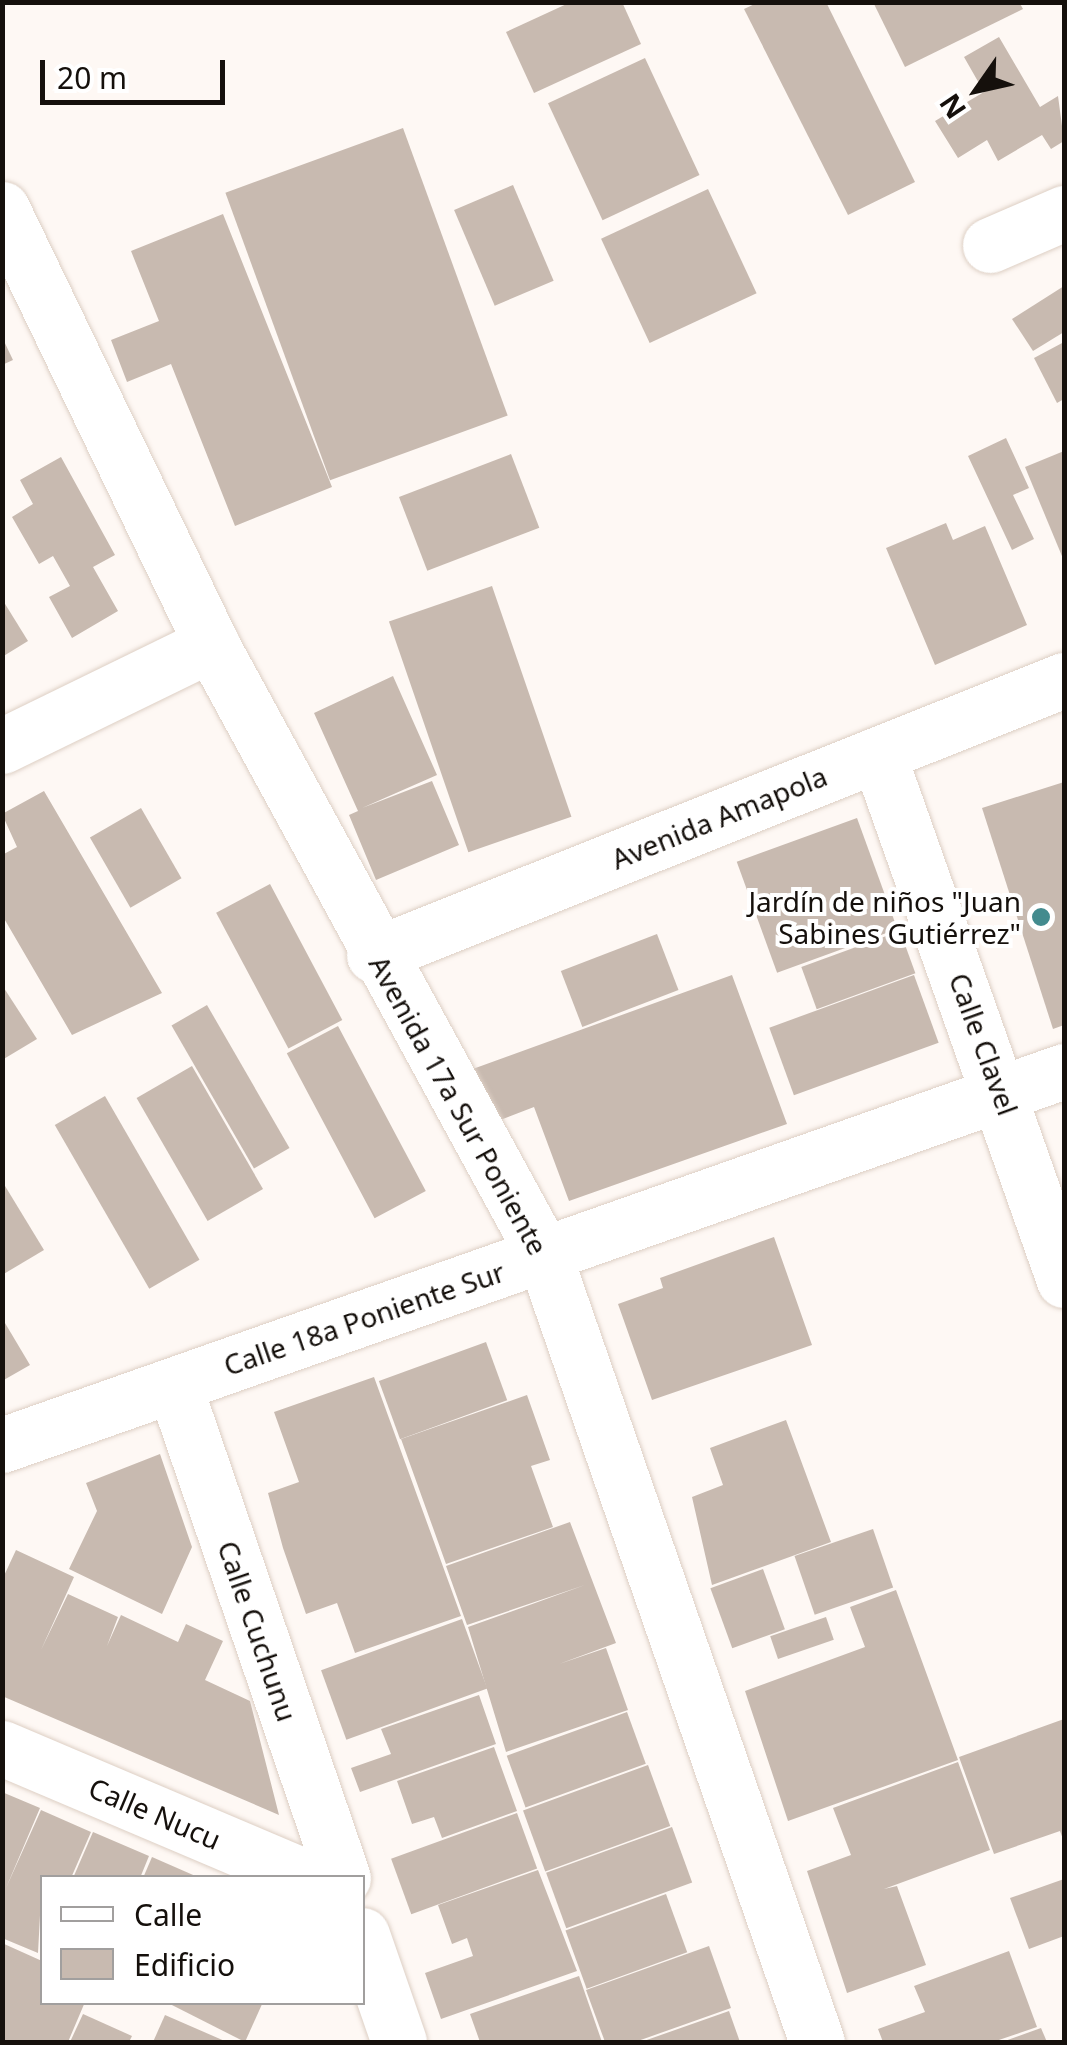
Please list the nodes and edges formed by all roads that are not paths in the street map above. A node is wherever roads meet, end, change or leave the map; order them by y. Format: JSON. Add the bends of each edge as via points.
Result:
{"nodes":[{"id":1,"x":3,"y":212,"type":"edge"},
{"id":2,"x":1064,"y":213,"type":"edge"},
{"id":3,"x":990,"y":245,"type":"dead end"},
{"id":4,"x":212,"y":644,"type":"junction"},
{"id":5,"x":1064,"y":680,"type":"edge"},
{"id":6,"x":2,"y":746,"type":"edge"},
{"id":7,"x":878,"y":754,"type":"junction"},
{"id":8,"x":374,"y":955,"type":"junction"},
{"id":9,"x":1064,"y":1071,"type":"edge"},
{"id":10,"x":1003,"y":1092,"type":"junction"},
{"id":11,"x":544,"y":1254,"type":"junction"},
{"id":12,"x":1064,"y":1280,"type":"edge"},
{"id":13,"x":174,"y":1385,"type":"junction"},
{"id":14,"x":2,"y":1445,"type":"edge"},
{"id":15,"x":2,"y":1748,"type":"edge"},
{"id":16,"x":301,"y":1875,"type":"edge"},
{"id":17,"x":342,"y":1875,"type":"edge"},
{"id":18,"x":365,"y":1943,"type":"edge"},
{"id":19,"x":400,"y":2042,"type":"edge"},
{"id":20,"x":818,"y":2042,"type":"edge"}],
"edges":[{"from":1,"to":4,"type":"street","name":"Avenida 17a Sur Poniente"},
{"from":2,"to":3,"type":"street"},
{"from":4,"to":6,"type":"street"},
{"from":4,"to":8,"type":"street","name":"Avenida 17a Sur Poniente"},
{"from":5,"to":7,"type":"street","name":"Avenida Amapola"},
{"from":7,"to":8,"type":"street","name":"Avenida Amapola"},
{"from":7,"to":10,"type":"street","name":"Calle Clavel"},
{"from":8,"to":11,"type":"street","name":"Avenida 17a Sur Poniente"},
{"from":9,"to":10,"type":"street","name":"Calle 18a Poniente Sur"},
{"from":10,"to":11,"type":"street","name":"Calle 18a Poniente Sur"},
{"from":10,"to":12,"type":"street","name":"Calle Clavel"},
{"from":11,"to":13,"type":"street","name":"Calle 18a Poniente Sur"},
{"from":11,"to":20,"type":"street","name":"Avenida 17a Sur Poniente"},
{"from":13,"to":14,"type":"street","name":"Calle 18a Poniente Sur"},
{"from":13,"to":17,"type":"street","name":"Calle Cuchunu"},
{"from":15,"to":16,"type":"street","name":"Calle Nucu"},
{"from":18,"to":19,"type":"street"}]}
